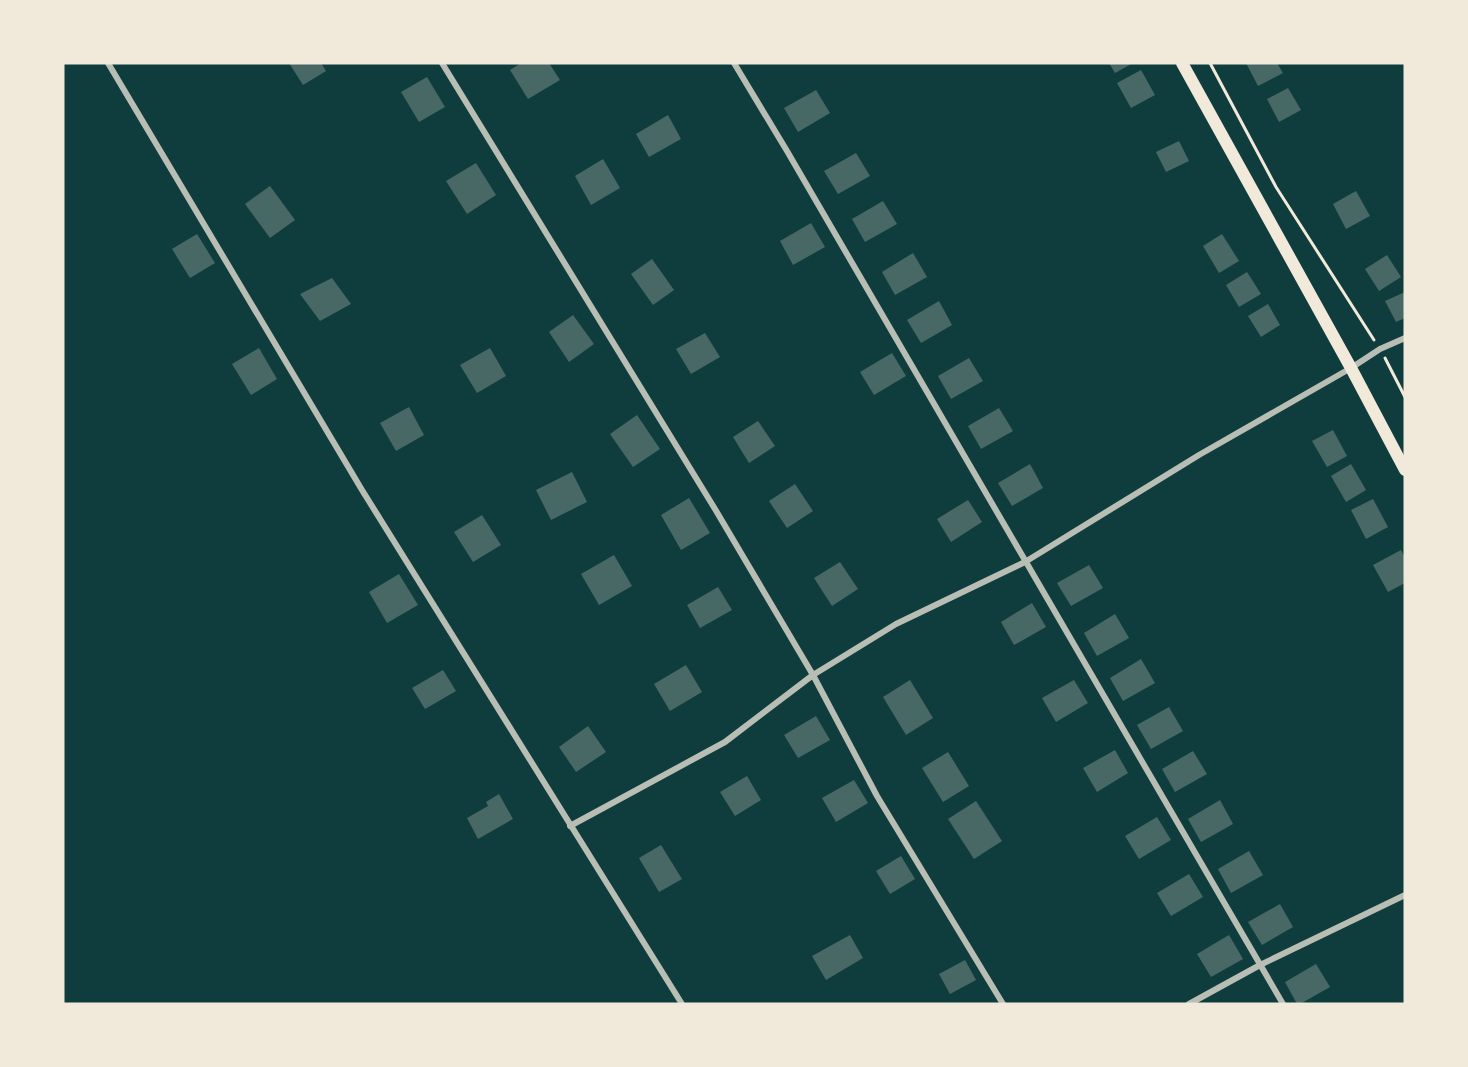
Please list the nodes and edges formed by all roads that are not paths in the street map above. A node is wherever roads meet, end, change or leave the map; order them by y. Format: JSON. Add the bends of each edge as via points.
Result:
{"nodes":[{"id":1,"x":108,"y":63,"type":"edge"},
{"id":2,"x":442,"y":63,"type":"edge"},
{"id":3,"x":734,"y":63,"type":"edge"},
{"id":4,"x":1182,"y":63,"type":"edge"},
{"id":5,"x":1405,"y":338,"type":"edge"},
{"id":6,"x":1351,"y":368,"type":"junction"},
{"id":7,"x":1405,"y":470,"type":"edge"},
{"id":8,"x":1025,"y":562,"type":"junction"},
{"id":9,"x":813,"y":675,"type":"junction"},
{"id":10,"x":570,"y":826,"type":"junction"},
{"id":11,"x":1405,"y":895,"type":"edge"},
{"id":12,"x":1260,"y":965,"type":"junction"},
{"id":13,"x":682,"y":1004,"type":"edge"},
{"id":14,"x":1003,"y":1004,"type":"edge"},
{"id":15,"x":1189,"y":1004,"type":"edge"},
{"id":16,"x":1283,"y":1004,"type":"edge"}],
"edges":[{"from":1,"to":10,"type":"street","via":[[362,490]]},
{"from":2,"to":9,"type":"street"},
{"from":3,"to":8,"type":"street"},
{"from":4,"to":6,"type":"main road"},
{"from":5,"to":6,"type":"street"},
{"from":6,"to":7,"type":"main road"},
{"from":6,"to":8,"type":"street"},
{"from":8,"to":9,"type":"street","via":[[896,624]]},
{"from":8,"to":12,"type":"street"},
{"from":9,"to":10,"type":"street","via":[[725,742]]},
{"from":9,"to":14,"type":"street","via":[[877,796]]},
{"from":10,"to":13,"type":"street"},
{"from":11,"to":12,"type":"street"},
{"from":12,"to":15,"type":"street"},
{"from":12,"to":16,"type":"street"}]}
